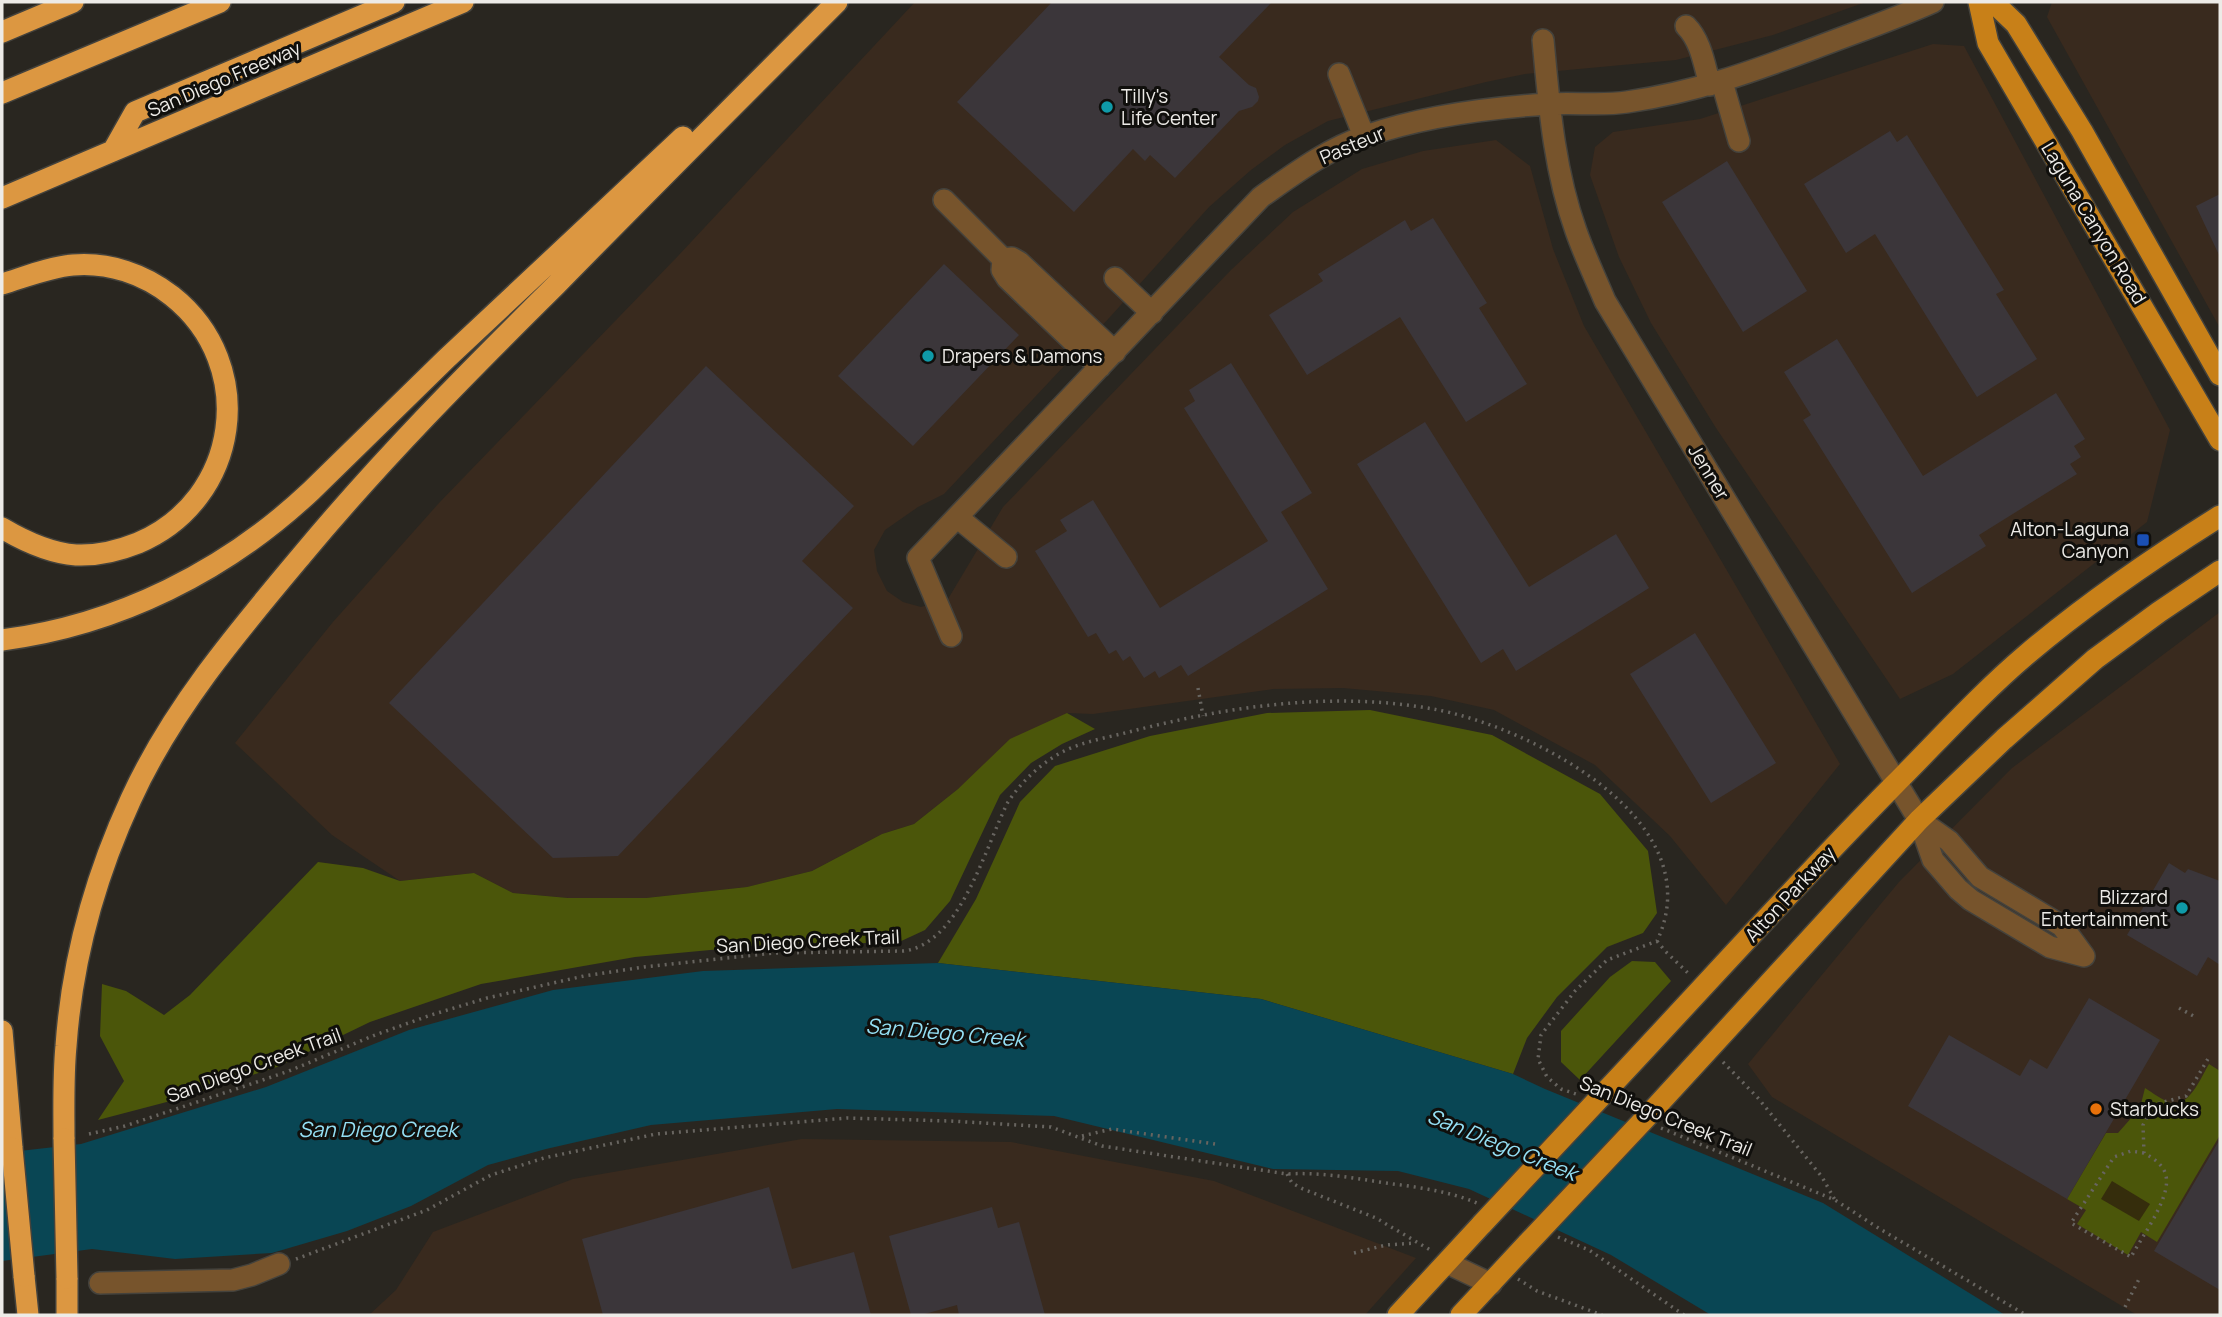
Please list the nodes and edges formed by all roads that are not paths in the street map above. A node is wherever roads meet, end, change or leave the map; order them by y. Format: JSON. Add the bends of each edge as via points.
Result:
{"nodes":[{"id":1,"x":39,"y":2,"type":"edge"},
{"id":2,"x":74,"y":2,"type":"edge"},
{"id":3,"x":220,"y":2,"type":"edge"},
{"id":4,"x":394,"y":2,"type":"edge"},
{"id":5,"x":463,"y":2,"type":"edge"},
{"id":6,"x":827,"y":2,"type":"edge"},
{"id":7,"x":837,"y":2,"type":"edge"},
{"id":8,"x":1933,"y":2,"type":"edge"},
{"id":9,"x":1979,"y":2,"type":"edge"},
{"id":10,"x":1993,"y":2,"type":"edge"},
{"id":11,"x":1686,"y":26,"type":"dead end"},
{"id":12,"x":2,"y":31,"type":"edge"},
{"id":13,"x":1543,"y":40,"type":"dead end"},
{"id":14,"x":1339,"y":74,"type":"dead end"},
{"id":15,"x":1716,"y":83,"type":"junction"},
{"id":16,"x":2,"y":93,"type":"edge"},
{"id":17,"x":1549,"y":104,"type":"junction"},
{"id":18,"x":1364,"y":136,"type":"junction"},
{"id":19,"x":1738,"y":141,"type":"dead end"},
{"id":20,"x":113,"y":151,"type":"junction"},
{"id":21,"x":2,"y":198,"type":"edge"},
{"id":22,"x":944,"y":200,"type":"dead end"},
{"id":23,"x":1115,"y":278,"type":"dead end"},
{"id":24,"x":2,"y":284,"type":"edge"},
{"id":25,"x":1152,"y":313,"type":"junction"},
{"id":26,"x":1108,"y":359,"type":"junction"},
{"id":27,"x":2220,"y":375,"type":"edge"},
{"id":28,"x":2220,"y":440,"type":"edge"},
{"id":29,"x":2220,"y":516,"type":"edge"},
{"id":30,"x":957,"y":517,"type":"junction"},
{"id":31,"x":2,"y":528,"type":"edge"},
{"id":32,"x":1006,"y":558,"type":"dead end"},
{"id":33,"x":2220,"y":571,"type":"edge"},
{"id":34,"x":951,"y":636,"type":"dead end"},
{"id":35,"x":7,"y":639,"type":"edge"},
{"id":36,"x":1896,"y":783,"type":"junction"},
{"id":37,"x":1919,"y":820,"type":"junction"},
{"id":38,"x":2,"y":1031,"type":"edge"},
{"id":39,"x":1441,"y":1257,"type":"junction"},
{"id":40,"x":279,"y":1264,"type":"road end"},
{"id":41,"x":100,"y":1283,"type":"dead end"},
{"id":42,"x":1491,"y":1284,"type":"junction"},
{"id":43,"x":28,"y":1315,"type":"edge"},
{"id":44,"x":66,"y":1315,"type":"edge"},
{"id":45,"x":1398,"y":1315,"type":"edge"},
{"id":46,"x":1461,"y":1315,"type":"edge"}],
"edges":[{"from":1,"to":12,"type":"highway"},
{"from":2,"to":12,"type":"highway"},
{"from":3,"to":16,"type":"highway"},
{"from":4,"to":20,"type":"highway","via":[[135,112]]},
{"from":5,"to":20,"type":"highway","name":"San Diego Freeway"},
{"from":6,"to":35,"type":"highway","via":[[291,510],[226,558],[167,591],[86,622]]},
{"from":7,"to":44,"type":"highway","bridge":true,"via":[[368,478],[279,582],[189,700],[149,765],[100,878],[70,1001],[65,1048]]},
{"from":8,"to":15,"type":"street","name":"Pasteur","via":[[1769,67]]},
{"from":9,"to":28,"type":"main road","name":"Laguna Canyon Road","via":[[1988,43]]},
{"from":10,"to":27,"type":"main road","name":"Laguna Canyon Road","via":[[2016,24],[2082,131]]},
{"from":11,"to":15,"type":"street"},
{"from":13,"to":17,"type":"street","name":"Jenner"},
{"from":14,"to":18,"type":"street"},
{"from":15,"to":17,"type":"street","name":"Pasteur","via":[[1624,103]]},
{"from":15,"to":19,"type":"street"},
{"from":17,"to":18,"type":"street","name":"Pasteur","via":[[1422,121]]},
{"from":17,"to":36,"type":"street","name":"Jenner","via":[[1575,229],[1605,300]]},
{"from":18,"to":25,"type":"street","name":"Pasteur","via":[[1305,166],[1261,197]]},
{"from":20,"to":21,"type":"highway","name":"San Diego Freeway"},
{"from":22,"to":26,"type":"street","via":[[1003,259],[1019,262]]},
{"from":23,"to":25,"type":"street"},
{"from":24,"to":31,"type":"highway","via":[[56,268],[87,265],[142,276],[195,318],[210,340],[224,378],[228,416],[219,460],[197,500],[144,540],[120,550],[75,555],[51,551]]},
{"from":25,"to":26,"type":"street","name":"Pasteur"},
{"from":26,"to":30,"type":"street","name":"Pasteur"},
{"from":29,"to":36,"type":"main road","name":"Alton Parkway","via":[[2155,558],[2025,656]]},
{"from":30,"to":32,"type":"street"},
{"from":30,"to":34,"type":"street","name":"Pasteur","via":[[918,558]]},
{"from":33,"to":37,"type":"main road","via":[[2095,659],[2034,710]]},
{"from":36,"to":37,"type":"street","name":"Jenner"},
{"from":36,"to":39,"type":"main road","name":"Alton Parkway","bridge":true,"via":[[1482,1224]]},
{"from":37,"to":37,"type":"street","via":[[1933,860],[1971,900],[2050,947],[2084,956],[2062,926],[1980,877],[1949,841]]},
{"from":37,"to":42,"type":"main road","bridge":true,"via":[[1709,1049],[1656,1118]]},
{"from":38,"to":43,"type":"highway","bridge":true},
{"from":39,"to":42,"type":"street"},
{"from":39,"to":45,"type":"main road","name":"Alton Parkway"},
{"from":40,"to":41,"type":"street","via":[[233,1280]]},
{"from":42,"to":46,"type":"main road"}]}
